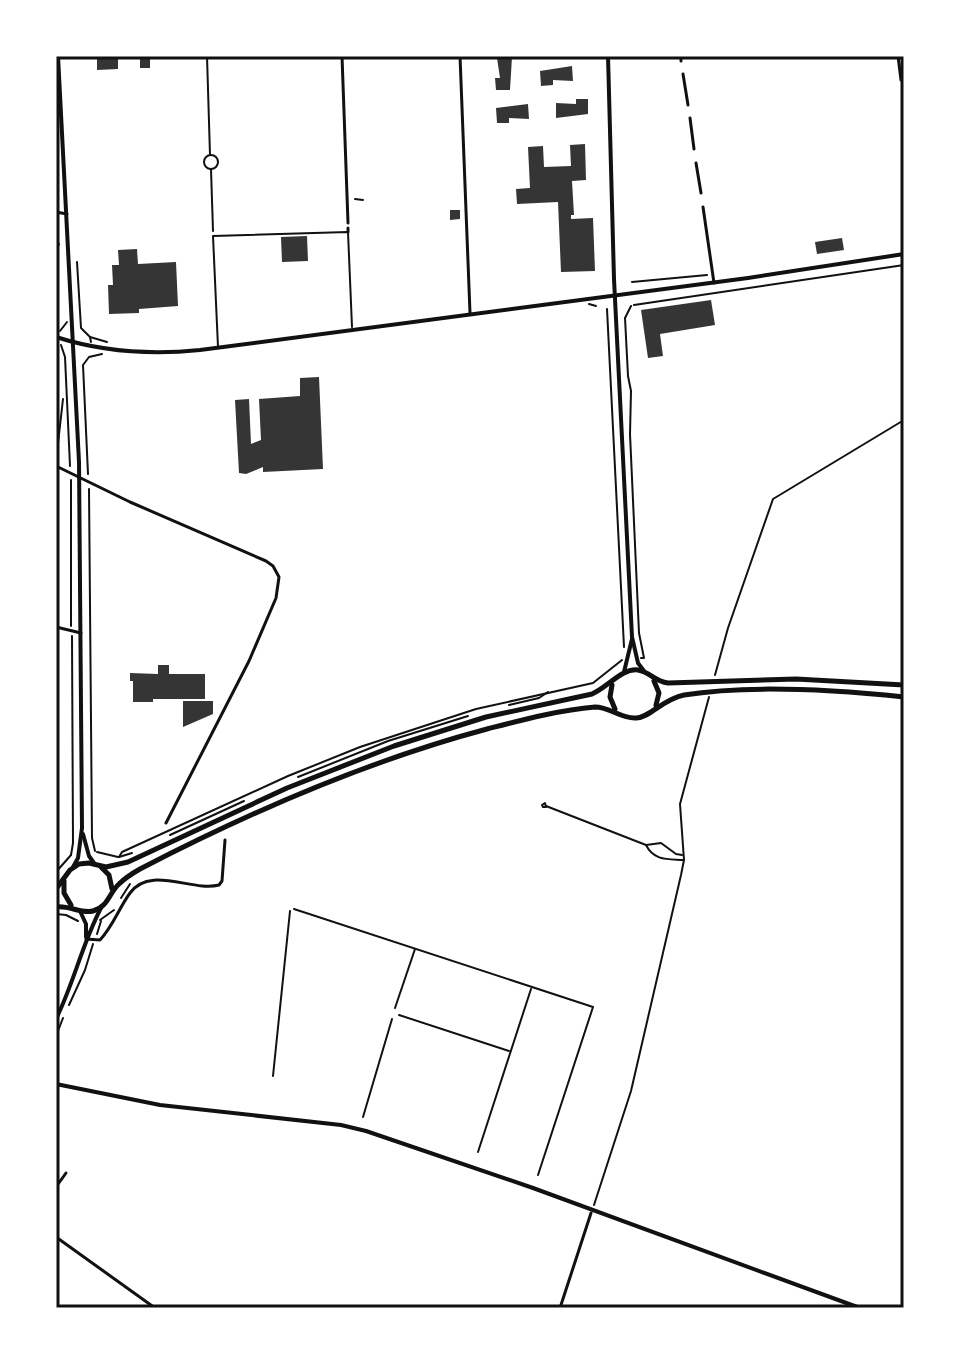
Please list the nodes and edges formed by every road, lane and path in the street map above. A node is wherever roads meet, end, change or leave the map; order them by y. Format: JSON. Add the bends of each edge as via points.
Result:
{"nodes":[{"id":1,"x":58,"y":56,"type":"edge"},
{"id":2,"x":207,"y":56,"type":"edge"},
{"id":3,"x":342,"y":56,"type":"edge"},
{"id":4,"x":460,"y":56,"type":"edge"},
{"id":5,"x":608,"y":56,"type":"edge"},
{"id":6,"x":898,"y":56,"type":"edge"},
{"id":7,"x":683,"y":74,"type":"dead end"},
{"id":8,"x":901,"y":80,"type":"dead end"},
{"id":9,"x":688,"y":105,"type":"dead end"},
{"id":10,"x":690,"y":118,"type":"dead end"},
{"id":11,"x":694,"y":149,"type":"dead end"},
{"id":12,"x":210,"y":155,"type":"junction"},
{"id":13,"x":696,"y":163,"type":"dead end"},
{"id":14,"x":211,"y":169,"type":"junction"},
{"id":15,"x":701,"y":193,"type":"dead end"},
{"id":16,"x":355,"y":199,"type":"dead end"},
{"id":17,"x":363,"y":200,"type":"dead end"},
{"id":18,"x":703,"y":207,"type":"dead end"},
{"id":19,"x":58,"y":212,"type":"edge"},
{"id":20,"x":67,"y":214,"type":"junction"},
{"id":21,"x":348,"y":228,"type":"junction"},
{"id":22,"x":213,"y":230,"type":"dead end"},
{"id":23,"x":59,"y":244,"type":"dead end"},
{"id":24,"x":56,"y":252,"type":"edge"},
{"id":25,"x":904,"y":254,"type":"edge"},
{"id":26,"x":69,"y":262,"type":"junction"},
{"id":27,"x":77,"y":262,"type":"joint"},
{"id":28,"x":904,"y":265,"type":"edge"},
{"id":29,"x":712,"y":275,"type":"junction"},
{"id":30,"x":632,"y":282,"type":"dead end"},
{"id":31,"x":714,"y":283,"type":"junction"},
{"id":32,"x":616,"y":294,"type":"junction"},
{"id":33,"x":607,"y":309,"type":"dead end"},
{"id":34,"x":470,"y":313,"type":"junction"},
{"id":35,"x":65,"y":321,"type":"dead end"},
{"id":36,"x":60,"y":328,"type":"dead end"},
{"id":37,"x":353,"y":330,"type":"junction"},
{"id":38,"x":56,"y":337,"type":"edge"},
{"id":39,"x":106,"y":340,"type":"dead end"},
{"id":40,"x":74,"y":343,"type":"junction"},
{"id":41,"x":56,"y":346,"type":"edge"},
{"id":42,"x":218,"y":348,"type":"junction"},
{"id":43,"x":94,"y":355,"type":"dead end"},
{"id":44,"x":63,"y":399,"type":"dead end"},
{"id":45,"x":904,"y":420,"type":"edge"},
{"id":46,"x":70,"y":461,"type":"dead end"},
{"id":47,"x":56,"y":463,"type":"edge"},
{"id":48,"x":70,"y":477,"type":"dead end"},
{"id":49,"x":80,"y":478,"type":"junction"},
{"id":50,"x":88,"y":479,"type":"dead end"},
{"id":51,"x":89,"y":491,"type":"dead end"},
{"id":52,"x":56,"y":627,"type":"edge"},
{"id":53,"x":71,"y":630,"type":"junction"},
{"id":54,"x":81,"y":633,"type":"junction"},
{"id":55,"x":632,"y":637,"type":"junction"},
{"id":56,"x":720,"y":655,"type":"dead end"},
{"id":57,"x":644,"y":658,"type":"dead end"},
{"id":58,"x":626,"y":659,"type":"dead end"},
{"id":59,"x":620,"y":660,"type":"junction"},
{"id":60,"x":624,"y":672,"type":"junction"},
{"id":61,"x":645,"y":672,"type":"junction"},
{"id":62,"x":654,"y":680,"type":"junction"},
{"id":63,"x":613,"y":682,"type":"junction"},
{"id":64,"x":904,"y":684,"type":"edge"},
{"id":65,"x":549,"y":691,"type":"dead end"},
{"id":66,"x":904,"y":697,"type":"edge"},
{"id":67,"x":655,"y":707,"type":"junction"},
{"id":68,"x":618,"y":713,"type":"junction"},
{"id":69,"x":703,"y":719,"type":"dead end"},
{"id":70,"x":546,"y":806,"type":"dead end"},
{"id":71,"x":166,"y":823,"type":"dead end"},
{"id":72,"x":82,"y":828,"type":"junction"},
{"id":73,"x":225,"y":840,"type":"dead end"},
{"id":74,"x":646,"y":845,"type":"junction"},
{"id":75,"x":683,"y":855,"type":"junction"},
{"id":76,"x":120,"y":857,"type":"dead end"},
{"id":77,"x":684,"y":860,"type":"junction"},
{"id":78,"x":99,"y":866,"type":"junction"},
{"id":79,"x":72,"y":868,"type":"junction"},
{"id":80,"x":56,"y":872,"type":"edge"},
{"id":81,"x":66,"y":876,"type":"junction"},
{"id":82,"x":129,"y":881,"type":"dead end"},
{"id":83,"x":56,"y":889,"type":"edge"},
{"id":84,"x":111,"y":894,"type":"junction"},
{"id":85,"x":103,"y":906,"type":"junction"},
{"id":86,"x":56,"y":907,"type":"edge"},
{"id":87,"x":77,"y":909,"type":"junction"},
{"id":88,"x":56,"y":914,"type":"edge"},
{"id":89,"x":78,"y":921,"type":"dead end"},
{"id":90,"x":86,"y":939,"type":"junction"},
{"id":91,"x":94,"y":941,"type":"junction"},
{"id":92,"x":415,"y":949,"type":"junction"},
{"id":93,"x":532,"y":987,"type":"junction"},
{"id":94,"x":395,"y":1008,"type":"dead end"},
{"id":95,"x":399,"y":1015,"type":"dead end"},
{"id":96,"x":56,"y":1019,"type":"edge"},
{"id":97,"x":392,"y":1019,"type":"dead end"},
{"id":98,"x":56,"y":1036,"type":"edge"},
{"id":99,"x":510,"y":1052,"type":"junction"},
{"id":100,"x":273,"y":1076,"type":"dead end"},
{"id":101,"x":56,"y":1084,"type":"edge"},
{"id":102,"x":363,"y":1117,"type":"dead end"},
{"id":103,"x":478,"y":1152,"type":"dead end"},
{"id":104,"x":66,"y":1173,"type":"dead end"},
{"id":105,"x":538,"y":1175,"type":"dead end"},
{"id":106,"x":56,"y":1187,"type":"edge"},
{"id":107,"x":594,"y":1205,"type":"dead end"},
{"id":108,"x":591,"y":1213,"type":"dead end"},
{"id":109,"x":56,"y":1237,"type":"edge"},
{"id":110,"x":155,"y":1308,"type":"edge"},
{"id":111,"x":560,"y":1308,"type":"edge"},
{"id":112,"x":860,"y":1308,"type":"edge"}],
"edges":[{"from":1,"to":20,"type":"street"},
{"from":2,"to":12,"type":"path"},
{"from":3,"to":21,"type":"street"},
{"from":4,"to":34,"type":"street"},
{"from":5,"to":32,"type":"street"},
{"from":6,"to":8,"type":"street"},
{"from":7,"to":9,"type":"street"},
{"from":10,"to":11,"type":"street"},
{"from":12,"to":14,"type":"path","via":[[204,162]]},
{"from":12,"to":14,"type":"path","via":[[218,162]]},
{"from":13,"to":15,"type":"street"},
{"from":14,"to":22,"type":"path"},
{"from":16,"to":17,"type":"path"},
{"from":18,"to":29,"type":"street"},
{"from":19,"to":20,"type":"street"},
{"from":20,"to":26,"type":"street"},
{"from":21,"to":37,"type":"lane"},
{"from":21,"to":42,"type":"lane","via":[[213,236]]},
{"from":23,"to":24,"type":"lane"},
{"from":25,"to":31,"type":"street"},
{"from":26,"to":27,"type":"lane"},
{"from":26,"to":40,"type":"street"},
{"from":27,"to":39,"type":"path","via":[[81,328],[90,337]]},
{"from":28,"to":57,"type":"path","via":[[633,306],[625,318]]},
{"from":29,"to":30,"type":"path"},
{"from":29,"to":31,"type":"street"},
{"from":31,"to":32,"type":"street"},
{"from":32,"to":34,"type":"street"},
{"from":32,"to":55,"type":"street"},
{"from":33,"to":59,"type":"path","via":[[625,630]]},
{"from":34,"to":37,"type":"street"},
{"from":35,"to":36,"type":"path"},
{"from":37,"to":42,"type":"street"},
{"from":38,"to":40,"type":"street"},
{"from":40,"to":42,"type":"street","via":[[147,353]]},
{"from":40,"to":49,"type":"street"},
{"from":41,"to":46,"type":"path","via":[[66,362]]},
{"from":43,"to":50,"type":"path","via":[[84,362],[83,380]]},
{"from":44,"to":47,"type":"lane"},
{"from":45,"to":56,"type":"path","via":[[773,499]]},
{"from":47,"to":49,"type":"street"},
{"from":48,"to":53,"type":"path"},
{"from":49,"to":54,"type":"street"},
{"from":49,"to":71,"type":"street","via":[[256,556],[277,572],[276,598],[263,633]]},
{"from":51,"to":76,"type":"path","via":[[92,838],[95,851]]},
{"from":52,"to":53,"type":"street"},
{"from":53,"to":54,"type":"street"},
{"from":53,"to":80,"type":"path","via":[[73,843],[71,855]]},
{"from":54,"to":72,"type":"street"},
{"from":55,"to":60,"type":"street"},
{"from":55,"to":61,"type":"street"},
{"from":58,"to":59,"type":"path"},
{"from":59,"to":65,"type":"path","via":[[598,681]]},
{"from":60,"to":61,"type":"main road"},
{"from":60,"to":63,"type":"main road"},
{"from":61,"to":62,"type":"main road"},
{"from":62,"to":64,"type":"main road"},
{"from":62,"to":67,"type":"main road","via":[[659,693]]},
{"from":63,"to":68,"type":"main road","via":[[610,697]]},
{"from":63,"to":78,"type":"main road","via":[[592,694],[486,717],[394,746],[128,862]]},
{"from":66,"to":67,"type":"main road","via":[[714,692],[675,697]]},
{"from":67,"to":68,"type":"main road","via":[[638,718]]},
{"from":68,"to":84,"type":"main road","via":[[595,707],[551,714],[375,764],[146,866]]},
{"from":69,"to":75,"type":"path","via":[[680,804]]},
{"from":70,"to":74,"type":"path"},
{"from":72,"to":78,"type":"street","via":[[89,856]]},
{"from":72,"to":79,"type":"street"},
{"from":73,"to":91,"type":"street","via":[[218,886],[153,879],[131,891],[109,929]]},
{"from":74,"to":75,"type":"path","via":[[661,843]]},
{"from":74,"to":77,"type":"path","via":[[659,858]]},
{"from":75,"to":77,"type":"path"},
{"from":77,"to":107,"type":"path","via":[[631,1091]]},
{"from":78,"to":79,"type":"main road","via":[[84,863]]},
{"from":78,"to":84,"type":"main road","via":[[110,879]]},
{"from":79,"to":81,"type":"main road"},
{"from":81,"to":83,"type":"main road"},
{"from":81,"to":87,"type":"main road","via":[[64,893]]},
{"from":82,"to":91,"type":"path"},
{"from":84,"to":85,"type":"main road"},
{"from":85,"to":87,"type":"main road"},
{"from":85,"to":90,"type":"street"},
{"from":86,"to":87,"type":"main road"},
{"from":87,"to":90,"type":"street","via":[[86,924]]},
{"from":88,"to":89,"type":"path"},
{"from":90,"to":91,"type":"street"},
{"from":90,"to":96,"type":"street"},
{"from":91,"to":98,"type":"path"},
{"from":92,"to":93,"type":"path"},
{"from":92,"to":94,"type":"path"},
{"from":92,"to":100,"type":"path","via":[[292,910]]},
{"from":93,"to":99,"type":"path"},
{"from":93,"to":105,"type":"path","via":[[593,1007]]},
{"from":95,"to":99,"type":"path"},
{"from":97,"to":102,"type":"path"},
{"from":99,"to":103,"type":"path"},
{"from":101,"to":112,"type":"street","via":[[160,1105],[366,1131]]},
{"from":104,"to":106,"type":"street"},
{"from":108,"to":111,"type":"street"},
{"from":109,"to":110,"type":"street"}]}
